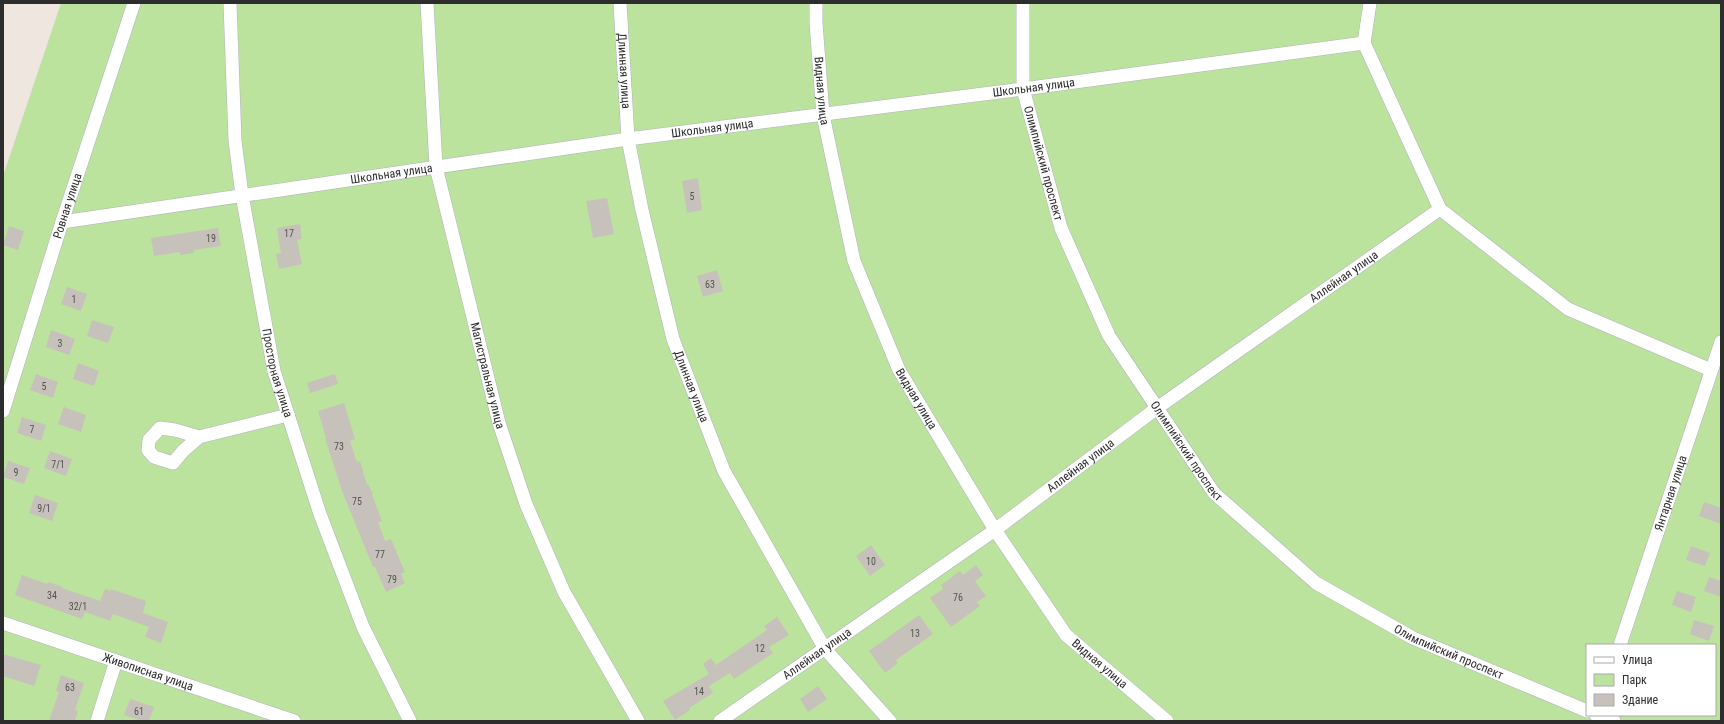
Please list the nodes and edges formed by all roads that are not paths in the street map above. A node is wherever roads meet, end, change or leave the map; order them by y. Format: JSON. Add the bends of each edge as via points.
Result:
{"nodes":[{"id":1,"x":134,"y":3,"type":"edge"},
{"id":2,"x":230,"y":3,"type":"edge"},
{"id":3,"x":427,"y":3,"type":"edge"},
{"id":4,"x":620,"y":3,"type":"edge"},
{"id":5,"x":816,"y":3,"type":"edge"},
{"id":6,"x":1023,"y":3,"type":"edge"},
{"id":7,"x":1370,"y":3,"type":"edge"},
{"id":8,"x":1364,"y":43,"type":"junction"},
{"id":9,"x":1023,"y":89,"type":"junction"},
{"id":10,"x":823,"y":115,"type":"junction"},
{"id":11,"x":628,"y":139,"type":"junction"},
{"id":12,"x":436,"y":167,"type":"junction"},
{"id":13,"x":242,"y":195,"type":"junction"},
{"id":14,"x":1440,"y":209,"type":"junction"},
{"id":15,"x":62,"y":222,"type":"junction"},
{"id":16,"x":1721,"y":342,"type":"edge"},
{"id":17,"x":1711,"y":370,"type":"junction"},
{"id":18,"x":1157,"y":408,"type":"junction"},
{"id":19,"x":3,"y":410,"type":"edge"},
{"id":20,"x":288,"y":416,"type":"junction"},
{"id":21,"x":199,"y":437,"type":"dead end"},
{"id":22,"x":995,"y":530,"type":"junction"},
{"id":23,"x":3,"y":623,"type":"edge"},
{"id":24,"x":1620,"y":644,"type":"edge"},
{"id":25,"x":824,"y":650,"type":"junction"},
{"id":26,"x":116,"y":661,"type":"junction"},
{"id":27,"x":1586,"y":712,"type":"edge"},
{"id":28,"x":1595,"y":716,"type":"edge"},
{"id":29,"x":97,"y":721,"type":"edge"},
{"id":30,"x":293,"y":721,"type":"edge"},
{"id":31,"x":410,"y":721,"type":"edge"},
{"id":32,"x":638,"y":721,"type":"edge"},
{"id":33,"x":720,"y":721,"type":"edge"},
{"id":34,"x":890,"y":721,"type":"edge"},
{"id":35,"x":1166,"y":721,"type":"edge"},
{"id":36,"x":1614,"y":721,"type":"edge"}],
"edges":[{"from":1,"to":15,"type":"street","name":"Ровная улица"},
{"from":2,"to":13,"type":"street","name":"Просторная улица","via":[[235,141]]},
{"from":3,"to":12,"type":"street","name":"Магистральная улица"},
{"from":4,"to":11,"type":"street","name":"Длинная улица"},
{"from":5,"to":10,"type":"street","name":"Видная улица"},
{"from":6,"to":9,"type":"street","name":"Олимпийский проспект"},
{"from":7,"to":8,"type":"street"},
{"from":8,"to":9,"type":"street","name":"Школьная улица"},
{"from":8,"to":14,"type":"street"},
{"from":9,"to":10,"type":"street","name":"Школьная улица"},
{"from":9,"to":18,"type":"street","name":"Олимпийский проспект","via":[[1061,228],[1109,336]]},
{"from":10,"to":11,"type":"street","name":"Школьная улица"},
{"from":10,"to":22,"type":"street","name":"Видная улица","via":[[854,261],[899,370]]},
{"from":11,"to":12,"type":"street","name":"Школьная улица"},
{"from":11,"to":25,"type":"street","name":"Длинная улица","via":[[673,339],[724,471]]},
{"from":12,"to":13,"type":"street","name":"Школьная улица"},
{"from":12,"to":32,"type":"street","name":"Магистральная улица","via":[[499,423],[526,504],[564,592]]},
{"from":13,"to":15,"type":"street","name":"Школьная улица"},
{"from":13,"to":20,"type":"street","name":"Просторная улица","via":[[274,371]]},
{"from":14,"to":17,"type":"street","via":[[1568,309]]},
{"from":14,"to":18,"type":"street","name":"Аллейная улица"},
{"from":15,"to":19,"type":"street","name":"Ровная улица"},
{"from":16,"to":17,"type":"street","name":"Янтарная улица"},
{"from":17,"to":24,"type":"street","name":"Янтарная улица"},
{"from":18,"to":22,"type":"street","name":"Аллейная улица"},
{"from":18,"to":27,"type":"street","name":"Олимпийский проспект","via":[[1214,493],[1316,583],[1413,638]]},
{"from":20,"to":21,"type":"street"},
{"from":20,"to":31,"type":"street","name":"Просторная улица","via":[[320,514],[363,627]]},
{"from":22,"to":25,"type":"street","name":"Аллейная улица"},
{"from":22,"to":35,"type":"street","name":"Видная улица","via":[[1066,635]]},
{"from":23,"to":26,"type":"street","name":"Живописная улица"},
{"from":25,"to":33,"type":"street","name":"Аллейная улица"},
{"from":25,"to":34,"type":"street","name":"Длинная улица"},
{"from":26,"to":29,"type":"street"},
{"from":26,"to":30,"type":"street","name":"Живописная улица"},
{"from":28,"to":36,"type":"street","name":"Олимпийский проспект"}]}
